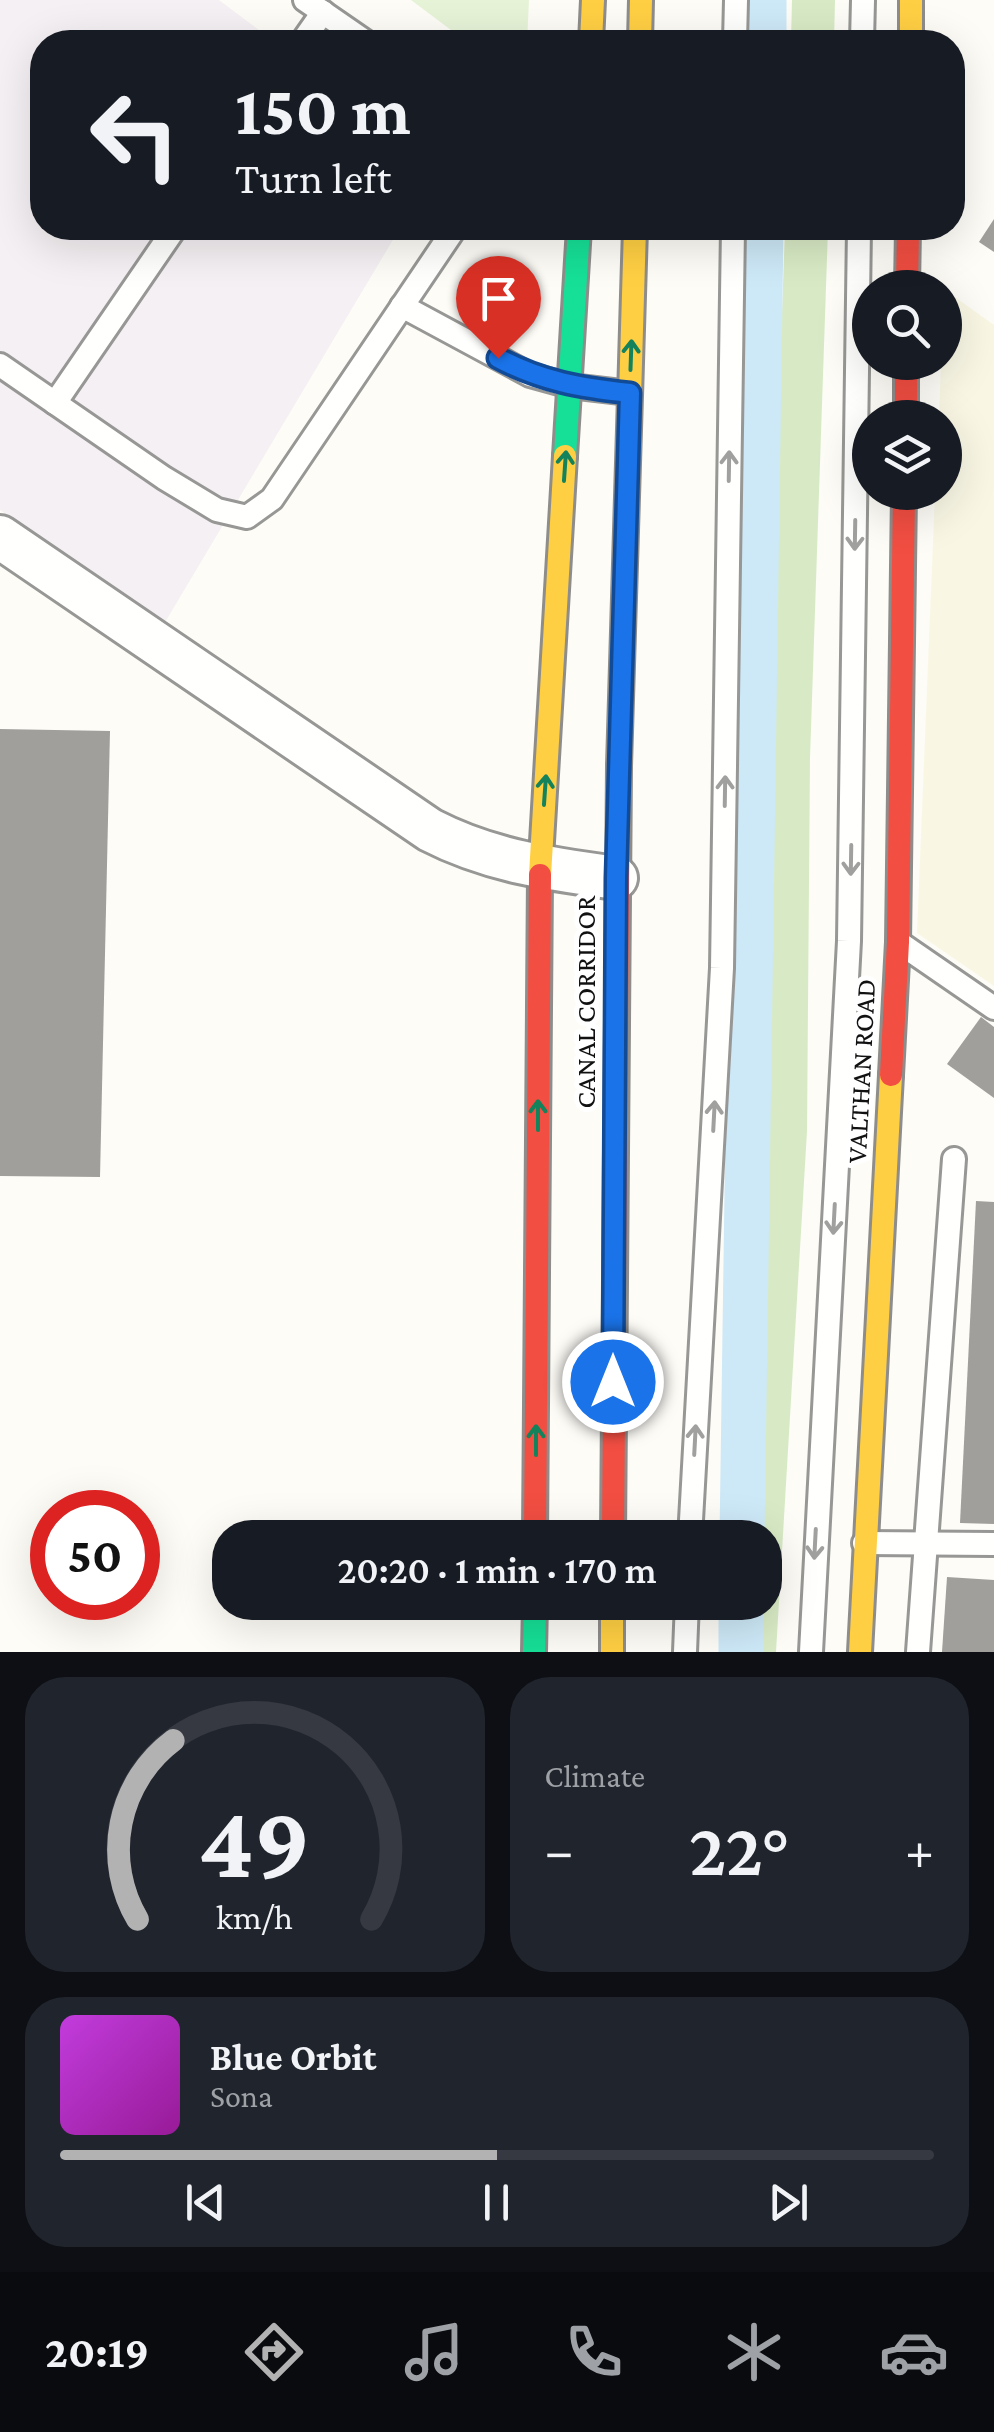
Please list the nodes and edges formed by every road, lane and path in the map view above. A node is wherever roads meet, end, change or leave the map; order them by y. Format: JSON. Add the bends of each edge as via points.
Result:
{"nodes":[{"id":1,"x":593,"y":0,"type":"edge"},
{"id":2,"x":642,"y":0,"type":"edge"},
{"id":3,"x":736,"y":0,"type":"edge"},
{"id":4,"x":863,"y":0,"type":"edge"},
{"id":5,"x":912,"y":0,"type":"edge"},
{"id":6,"x":314,"y":6,"type":"edge"},
{"id":7,"x":306,"y":30,"type":"edge"},
{"id":8,"x":349,"y":30,"type":"edge"},
{"id":9,"x":592,"y":30,"type":"edge"},
{"id":10,"x":641,"y":30,"type":"edge"},
{"id":11,"x":735,"y":30,"type":"edge"},
{"id":12,"x":862,"y":30,"type":"edge"},
{"id":13,"x":911,"y":30,"type":"edge"},
{"id":14,"x":167,"y":240,"type":"edge"},
{"id":15,"x":446,"y":240,"type":"edge"},
{"id":16,"x":578,"y":240,"type":"edge"},
{"id":17,"x":634,"y":240,"type":"edge"},
{"id":18,"x":733,"y":240,"type":"edge"},
{"id":19,"x":860,"y":240,"type":"edge"},
{"id":20,"x":908,"y":240,"type":"edge"},
{"id":21,"x":907,"y":270,"type":"edge"},
{"id":22,"x":402,"y":306,"type":"junction"},
{"id":23,"x":0,"y":365,"type":"edge"},
{"id":24,"x":570,"y":386,"type":"junction"},
{"id":25,"x":630,"y":393,"type":"junction"},
{"id":26,"x":55,"y":403,"type":"junction"},
{"id":27,"x":904,"y":510,"type":"edge"},
{"id":28,"x":0,"y":537,"type":"edge"},
{"id":29,"x":540,"y":867,"type":"junction"},
{"id":30,"x":616,"y":878,"type":"junction"},
{"id":31,"x":898,"y":942,"type":"junction"},
{"id":32,"x":994,"y":1008,"type":"edge"},
{"id":33,"x":954,"y":1159,"type":"dead end"},
{"id":34,"x":535,"y":1520,"type":"edge"},
{"id":35,"x":612,"y":1520,"type":"edge"},
{"id":36,"x":691,"y":1520,"type":"edge"},
{"id":37,"x":864,"y":1543,"type":"junction"},
{"id":38,"x":926,"y":1543,"type":"junction"},
{"id":39,"x":994,"y":1544,"type":"edge"},
{"id":40,"x":535,"y":1620,"type":"edge"},
{"id":41,"x":612,"y":1620,"type":"edge"},
{"id":42,"x":686,"y":1620,"type":"edge"},
{"id":43,"x":534,"y":1652,"type":"edge"},
{"id":44,"x":612,"y":1652,"type":"edge"},
{"id":45,"x":685,"y":1652,"type":"edge"},
{"id":46,"x":811,"y":1652,"type":"edge"},
{"id":47,"x":860,"y":1652,"type":"edge"},
{"id":48,"x":918,"y":1652,"type":"edge"}],
"edges":[{"from":1,"to":9,"type":"main road"},
{"from":2,"to":10,"type":"main road"},
{"from":3,"to":11,"type":"lane"},
{"from":4,"to":12,"type":"lane"},
{"from":5,"to":13,"type":"main road"},
{"from":6,"to":7,"type":"lane"},
{"from":6,"to":8,"type":"lane"},
{"from":14,"to":26,"type":"lane"},
{"from":15,"to":22,"type":"lane"},
{"from":16,"to":24,"type":"main road"},
{"from":25,"to":17,"type":"main road","name":"CANAL CORRIDOR","one_way":true},
{"from":36,"to":18,"type":"lane","one_way":true,"via":[[722,968]]},
{"from":19,"to":46,"type":"lane","one_way":true,"via":[[849,942]]},
{"from":20,"to":21,"type":"main road"},
{"from":22,"to":24,"type":"lane","via":[[530,375]]},
{"from":22,"to":26,"type":"lane","via":[[272,499],[247,518],[217,510]]},
{"from":23,"to":26,"type":"lane"},
{"from":24,"to":25,"type":"lane"},
{"from":29,"to":24,"type":"main road","one_way":true},
{"from":25,"to":30,"type":"main road","name":"CANAL CORRIDOR"},
{"from":27,"to":31,"type":"main road","name":"VALTHAN ROAD"},
{"from":28,"to":29,"type":"street","via":[[430,830],[465,848]]},
{"from":29,"to":30,"type":"street"},
{"from":34,"to":29,"type":"main road","one_way":true},
{"from":30,"to":35,"type":"main road","name":"CANAL CORRIDOR"},
{"from":31,"to":32,"type":"lane"},
{"from":31,"to":37,"type":"main road","name":"VALTHAN ROAD"},
{"from":33,"to":38,"type":"lane"},
{"from":37,"to":38,"type":"lane"},
{"from":37,"to":47,"type":"main road","name":"VALTHAN ROAD"},
{"from":38,"to":39,"type":"lane"},
{"from":38,"to":48,"type":"lane"},
{"from":40,"to":43,"type":"main road"},
{"from":41,"to":44,"type":"main road"},
{"from":42,"to":45,"type":"lane"}]}
